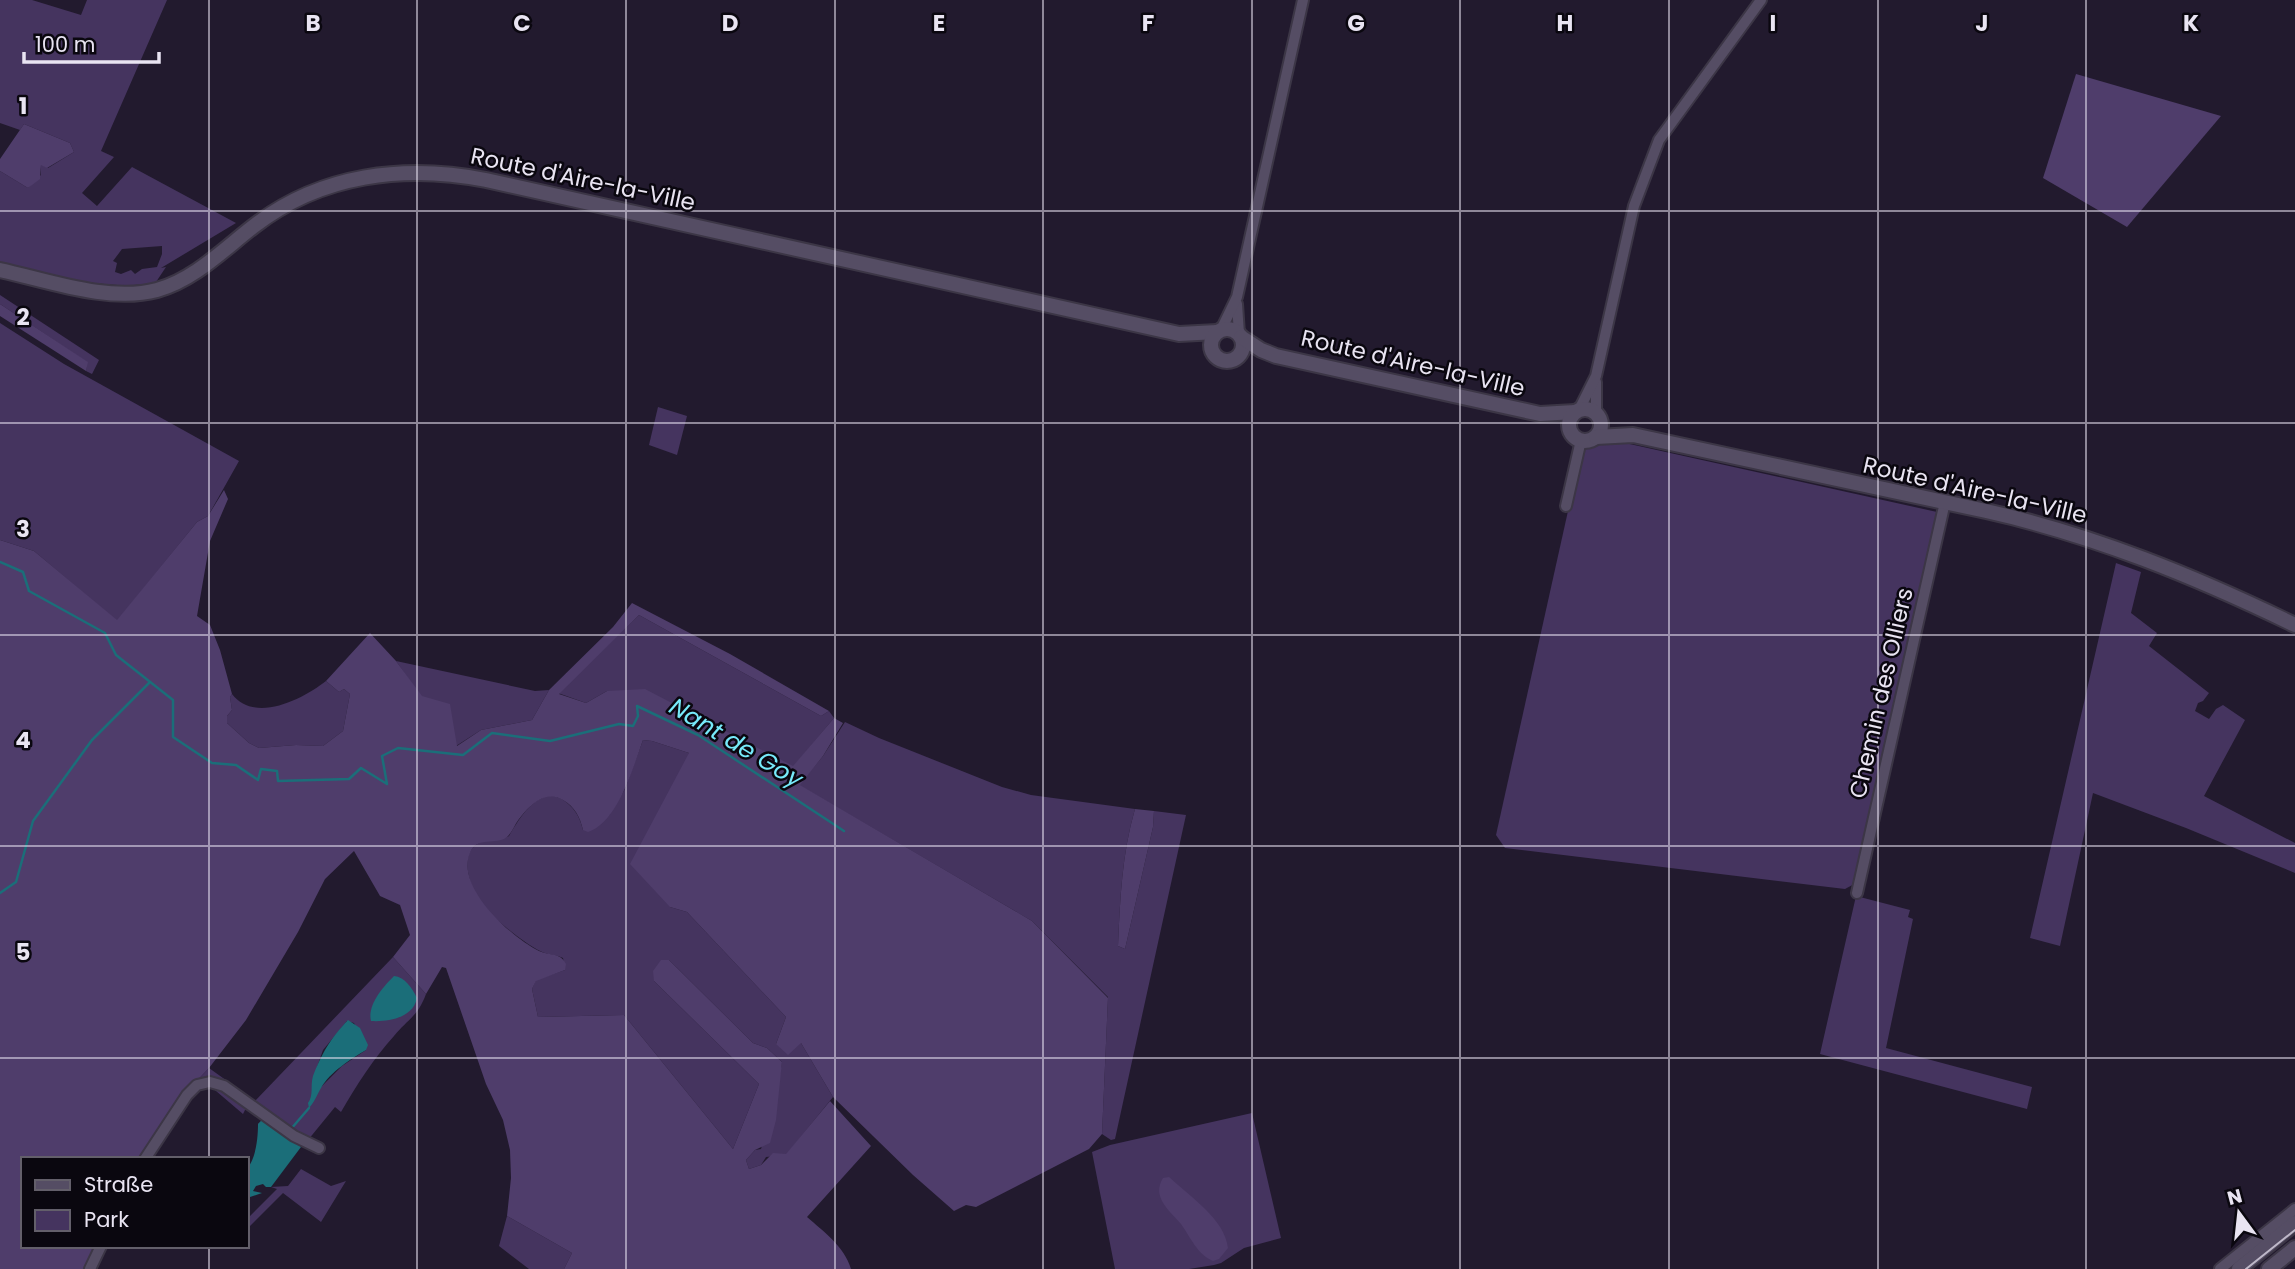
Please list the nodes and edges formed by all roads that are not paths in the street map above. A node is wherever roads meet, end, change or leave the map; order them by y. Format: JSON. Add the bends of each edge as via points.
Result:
{"nodes":[{"id":1,"x":1303,"y":0,"type":"edge"},
{"id":2,"x":1761,"y":0,"type":"edge"},
{"id":3,"x":0,"y":270,"type":"edge"},
{"id":4,"x":1237,"y":297,"type":"junction"},
{"id":5,"x":1219,"y":331,"type":"junction"},
{"id":6,"x":1179,"y":334,"type":"junction"},
{"id":7,"x":1240,"y":336,"type":"junction"},
{"id":8,"x":1214,"y":354,"type":"junction"},
{"id":9,"x":1276,"y":356,"type":"junction"},
{"id":10,"x":1235,"y":358,"type":"junction"},
{"id":11,"x":1596,"y":376,"type":"junction"},
{"id":12,"x":1577,"y":411,"type":"junction"},
{"id":13,"x":1540,"y":414,"type":"junction"},
{"id":14,"x":1598,"y":415,"type":"junction"},
{"id":15,"x":1633,"y":435,"type":"junction"},
{"id":16,"x":1576,"y":436,"type":"junction"},
{"id":17,"x":1596,"y":436,"type":"junction"},
{"id":18,"x":1945,"y":502,"type":"junction"},
{"id":19,"x":1566,"y":506,"type":"dead end"},
{"id":20,"x":2295,"y":625,"type":"edge"},
{"id":21,"x":1857,"y":893,"type":"dead end"},
{"id":22,"x":318,"y":1149,"type":"dead end"},
{"id":23,"x":146,"y":1157,"type":"edge"},
{"id":24,"x":2295,"y":1209,"type":"edge"},
{"id":25,"x":2295,"y":1223,"type":"edge"},
{"id":26,"x":100,"y":1248,"type":"edge"},
{"id":27,"x":2295,"y":1248,"type":"edge"},
{"id":28,"x":90,"y":1269,"type":"edge"},
{"id":29,"x":2220,"y":1269,"type":"edge"},
{"id":30,"x":2239,"y":1269,"type":"edge"},
{"id":31,"x":2269,"y":1269,"type":"edge"}],
"edges":[{"from":1,"to":4,"type":"street"},
{"from":2,"to":11,"type":"street","via":[[1659,141],[1634,206]]},
{"from":3,"to":6,"type":"main road","name":"Route d'Aire-la-Ville","via":[[106,292],[155,290],[194,272],[258,223],[318,190],[360,178],[429,172],[521,188]]},
{"from":4,"to":5,"type":"street"},
{"from":4,"to":7,"type":"street"},
{"from":5,"to":6,"type":"main road","name":"Route d'Aire-la-Ville"},
{"from":5,"to":7,"type":"main road","via":[[1229,329]]},
{"from":5,"to":8,"type":"main road","via":[[1211,342]]},
{"from":6,"to":8,"type":"main road","name":"Route d'Aire-la-Ville"},
{"from":7,"to":9,"type":"main road","name":"Route d'Aire-la-Ville"},
{"from":7,"to":10,"type":"main road","via":[[1242,349]]},
{"from":8,"to":10,"type":"main road","via":[[1224,360]]},
{"from":9,"to":10,"type":"main road","name":"Route d'Aire-la-Ville"},
{"from":9,"to":13,"type":"main road","name":"Route d'Aire-la-Ville"},
{"from":11,"to":12,"type":"street"},
{"from":11,"to":14,"type":"street"},
{"from":12,"to":13,"type":"main road","name":"Route d'Aire-la-Ville"},
{"from":12,"to":14,"type":"main road","via":[[1589,409]]},
{"from":12,"to":16,"type":"main road","via":[[1570,419]]},
{"from":13,"to":16,"type":"main road","name":"Route d'Aire-la-Ville"},
{"from":14,"to":15,"type":"main road","name":"Route d'Aire-la-Ville"},
{"from":14,"to":17,"type":"main road","via":[[1601,427]]},
{"from":15,"to":17,"type":"main road","name":"Route d'Aire-la-Ville"},
{"from":15,"to":18,"type":"main road","name":"Route d'Aire-la-Ville"},
{"from":16,"to":17,"type":"main road"},
{"from":16,"to":19,"type":"street"},
{"from":18,"to":20,"type":"main road","name":"Route d'Aire-la-Ville","via":[[2123,551]]},
{"from":18,"to":21,"type":"street","name":"Chemin des Olliers"},
{"from":22,"to":23,"type":"street","via":[[214,1082],[202,1083],[187,1095]]},
{"from":24,"to":29,"type":"street"},
{"from":25,"to":30,"type":"main road"},
{"from":26,"to":28,"type":"street"},
{"from":27,"to":31,"type":"main road"}]}
